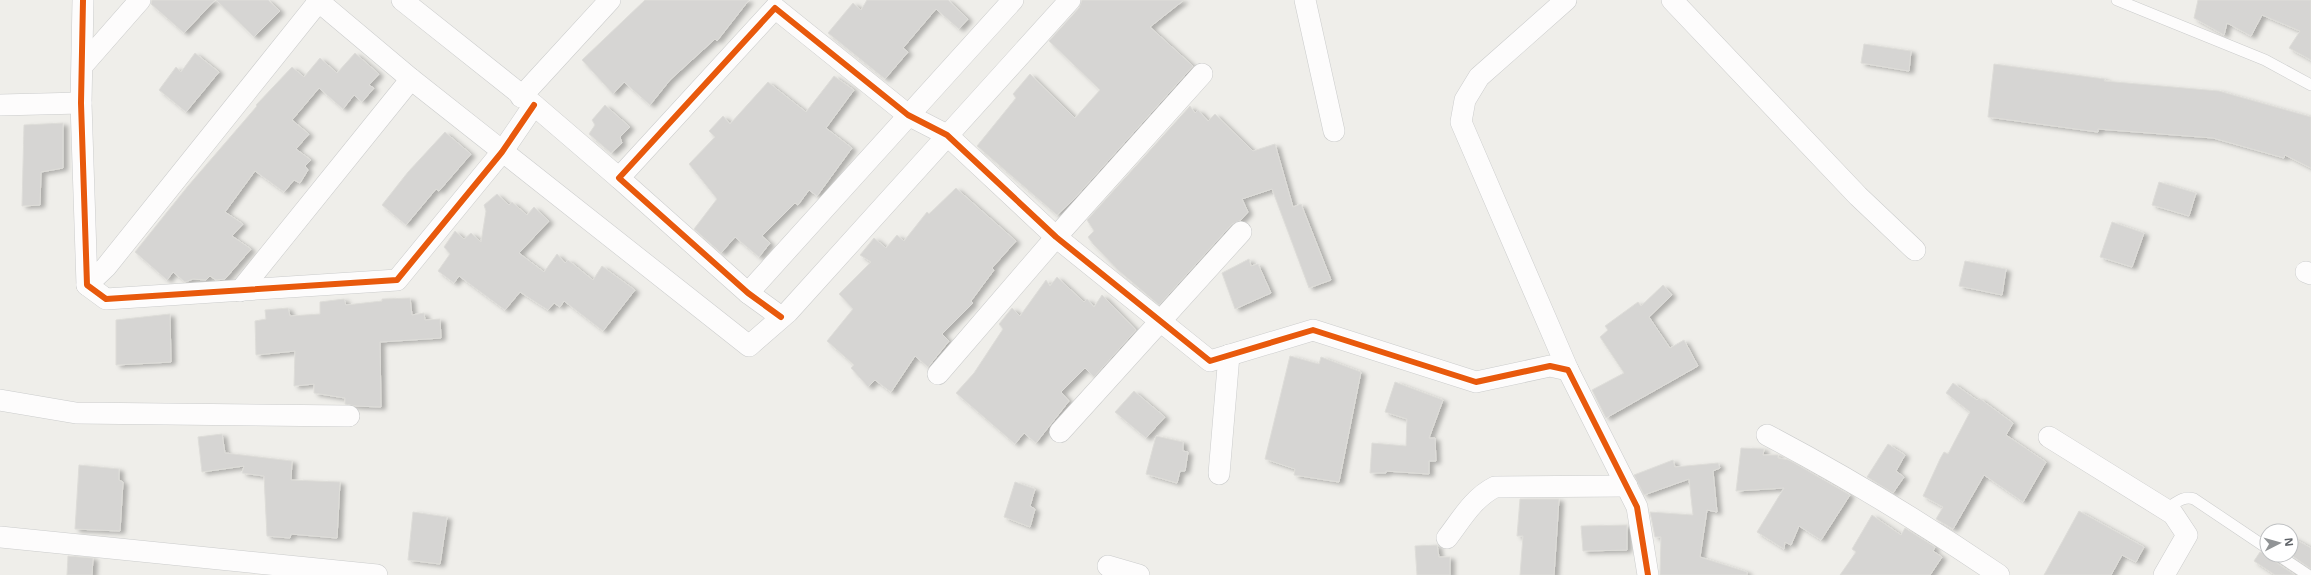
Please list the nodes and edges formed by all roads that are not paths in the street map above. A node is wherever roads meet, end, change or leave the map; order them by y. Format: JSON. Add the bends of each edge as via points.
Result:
{"nodes":[{"id":1,"x":83,"y":0,"type":"edge"},
{"id":2,"x":140,"y":0,"type":"edge"},
{"id":3,"x":402,"y":0,"type":"edge"},
{"id":4,"x":610,"y":0,"type":"edge"},
{"id":5,"x":1013,"y":0,"type":"edge"},
{"id":6,"x":1070,"y":0,"type":"edge"},
{"id":7,"x":1305,"y":0,"type":"edge"},
{"id":8,"x":1566,"y":0,"type":"edge"},
{"id":9,"x":1672,"y":0,"type":"edge"},
{"id":10,"x":2117,"y":0,"type":"edge"},
{"id":11,"x":318,"y":1,"type":"edge"},
{"id":12,"x":779,"y":4,"type":"edge"},
{"id":13,"x":82,"y":65,"type":"junction"},
{"id":14,"x":1202,"y":74,"type":"dead end"},
{"id":15,"x":410,"y":79,"type":"junction"},
{"id":16,"x":2311,"y":85,"type":"edge"},
{"id":17,"x":527,"y":101,"type":"junction"},
{"id":18,"x":81,"y":103,"type":"junction"},
{"id":19,"x":0,"y":106,"type":"edge"},
{"id":20,"x":908,"y":115,"type":"junction"},
{"id":21,"x":1334,"y":131,"type":"dead end"},
{"id":22,"x":947,"y":135,"type":"junction"},
{"id":23,"x":502,"y":152,"type":"junction"},
{"id":24,"x":619,"y":178,"type":"junction"},
{"id":25,"x":1241,"y":232,"type":"dead end"},
{"id":26,"x":1056,"y":237,"type":"junction"},
{"id":27,"x":1915,"y":250,"type":"dead end"},
{"id":28,"x":88,"y":285,"type":"junction"},
{"id":29,"x":240,"y":291,"type":"junction"},
{"id":30,"x":748,"y":293,"type":"junction"},
{"id":31,"x":782,"y":317,"type":"junction"},
{"id":32,"x":1161,"y":322,"type":"junction"},
{"id":33,"x":1229,"y":355,"type":"junction"},
{"id":34,"x":1568,"y":370,"type":"junction"},
{"id":35,"x":938,"y":374,"type":"dead end"},
{"id":36,"x":0,"y":400,"type":"edge"},
{"id":37,"x":349,"y":416,"type":"dead end"},
{"id":38,"x":1060,"y":432,"type":"dead end"},
{"id":39,"x":1767,"y":435,"type":"dead end"},
{"id":40,"x":2049,"y":437,"type":"dead end"},
{"id":41,"x":1219,"y":474,"type":"dead end"},
{"id":42,"x":1627,"y":486,"type":"junction"},
{"id":43,"x":2166,"y":509,"type":"junction"},
{"id":44,"x":0,"y":537,"type":"edge"},
{"id":45,"x":1447,"y":538,"type":"dead end"},
{"id":46,"x":2259,"y":543,"type":"edge"},
{"id":47,"x":2290,"y":563,"type":"edge"},
{"id":48,"x":1108,"y":566,"type":"dead end"},
{"id":49,"x":377,"y":575,"type":"edge"},
{"id":50,"x":1139,"y":575,"type":"edge"},
{"id":51,"x":1648,"y":575,"type":"edge"},
{"id":52,"x":1999,"y":575,"type":"edge"},
{"id":53,"x":2164,"y":575,"type":"edge"},
{"id":54,"x":2308,"y":575,"type":"edge"}],
"edges":[{"from":1,"to":13,"type":"street"},
{"from":2,"to":13,"type":"street"},
{"from":3,"to":17,"type":"street"},
{"from":4,"to":17,"type":"street"},
{"from":5,"to":20,"type":"street"},
{"from":6,"to":22,"type":"street"},
{"from":7,"to":21,"type":"street"},
{"from":8,"to":34,"type":"street","via":[[1479,77],[1465,100],[1461,122]]},
{"from":9,"to":27,"type":"street","via":[[1858,196]]},
{"from":10,"to":16,"type":"lane","via":[[2264,60]]},
{"from":11,"to":15,"type":"street"},
{"from":11,"to":28,"type":"street","via":[[106,267]]},
{"from":12,"to":20,"type":"street"},
{"from":12,"to":24,"type":"street"},
{"from":13,"to":18,"type":"street"},
{"from":14,"to":26,"type":"street"},
{"from":15,"to":23,"type":"street"},
{"from":15,"to":29,"type":"street"},
{"from":17,"to":23,"type":"street"},
{"from":17,"to":24,"type":"street"},
{"from":18,"to":19,"type":"street"},
{"from":18,"to":28,"type":"street"},
{"from":20,"to":22,"type":"street"},
{"from":20,"to":30,"type":"street"},
{"from":22,"to":26,"type":"street"},
{"from":22,"to":31,"type":"street"},
{"from":23,"to":29,"type":"street","via":[[397,280]]},
{"from":23,"to":31,"type":"street","via":[[749,346]]},
{"from":24,"to":30,"type":"street"},
{"from":25,"to":32,"type":"street"},
{"from":26,"to":32,"type":"street"},
{"from":26,"to":35,"type":"street"},
{"from":28,"to":29,"type":"street","via":[[106,299]]},
{"from":30,"to":31,"type":"street"},
{"from":32,"to":33,"type":"street","via":[[1210,361]]},
{"from":32,"to":38,"type":"street"},
{"from":33,"to":34,"type":"street","via":[[1313,330],[1476,382],[1550,366]]},
{"from":33,"to":41,"type":"street"},
{"from":34,"to":42,"type":"street"},
{"from":36,"to":37,"type":"street","via":[[76,413]]},
{"from":39,"to":52,"type":"street","via":[[1832,469],[1916,519]]},
{"from":40,"to":43,"type":"street"},
{"from":42,"to":45,"type":"street","via":[[1495,487],[1476,500]]},
{"from":42,"to":51,"type":"street","via":[[1638,507]]},
{"from":43,"to":46,"type":"lane","via":[[2189,497]]},
{"from":43,"to":53,"type":"street","via":[[2173,514],[2187,535]]},
{"from":44,"to":49,"type":"street"},
{"from":47,"to":54,"type":"lane"},
{"from":48,"to":50,"type":"street"}]}
